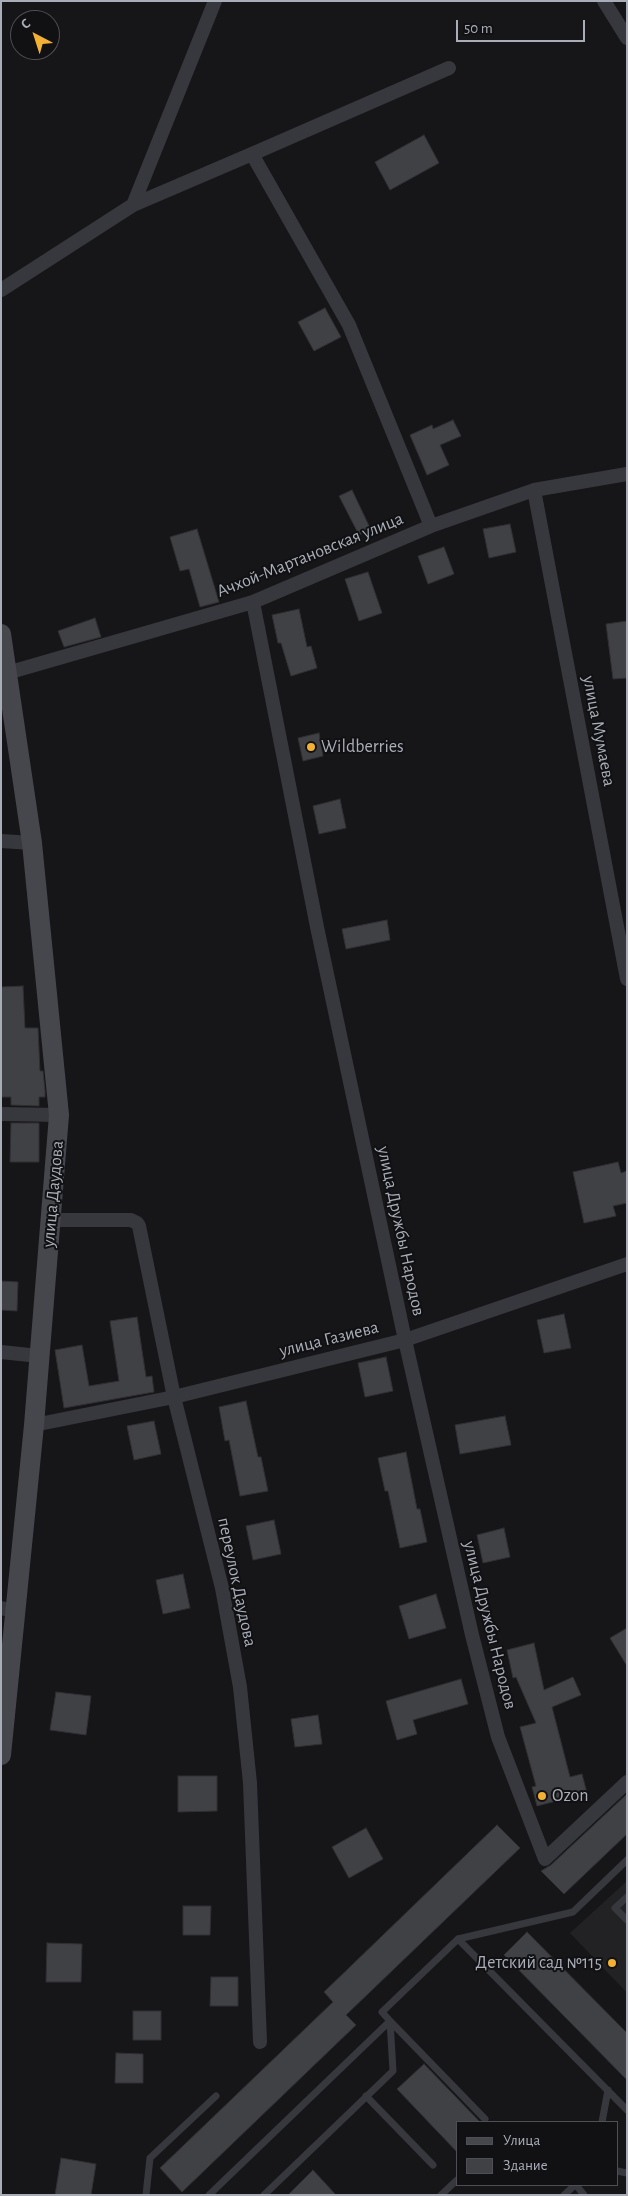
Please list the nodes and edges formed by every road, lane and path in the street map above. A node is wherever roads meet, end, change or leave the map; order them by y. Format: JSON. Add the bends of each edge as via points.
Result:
{"nodes":[{"id":1,"x":215,"y":1,"type":"edge"},
{"id":2,"x":604,"y":1,"type":"edge"},
{"id":3,"x":627,"y":38,"type":"edge"},
{"id":4,"x":449,"y":68,"type":"dead end"},
{"id":5,"x":252,"y":154,"type":"junction"},
{"id":6,"x":133,"y":205,"type":"junction"},
{"id":7,"x":1,"y":290,"type":"edge"},
{"id":8,"x":627,"y":474,"type":"edge"},
{"id":9,"x":534,"y":490,"type":"junction"},
{"id":10,"x":431,"y":526,"type":"junction"},
{"id":11,"x":253,"y":602,"type":"junction"},
{"id":12,"x":1,"y":634,"type":"edge"},
{"id":13,"x":7,"y":673,"type":"junction"},
{"id":14,"x":1,"y":841,"type":"edge"},
{"id":15,"x":32,"y":843,"type":"junction"},
{"id":16,"x":627,"y":979,"type":"edge"},
{"id":17,"x":1,"y":1114,"type":"edge"},
{"id":18,"x":60,"y":1115,"type":"junction"},
{"id":19,"x":51,"y":1220,"type":"junction"},
{"id":20,"x":627,"y":1264,"type":"edge"},
{"id":21,"x":405,"y":1340,"type":"junction"},
{"id":22,"x":1,"y":1352,"type":"edge"},
{"id":23,"x":39,"y":1356,"type":"junction"},
{"id":24,"x":174,"y":1397,"type":"junction"},
{"id":25,"x":34,"y":1426,"type":"junction"},
{"id":26,"x":8,"y":1609,"type":"edge"},
{"id":27,"x":1,"y":1755,"type":"edge"},
{"id":28,"x":627,"y":1782,"type":"edge"},
{"id":29,"x":627,"y":1860,"type":"edge"},
{"id":30,"x":627,"y":1897,"type":"edge"},
{"id":31,"x":627,"y":1920,"type":"edge"},
{"id":32,"x":458,"y":1939,"type":"junction"},
{"id":33,"x":390,"y":2021,"type":"junction"},
{"id":34,"x":260,"y":2042,"type":"dead end"},
{"id":35,"x":608,"y":2090,"type":"junction"},
{"id":36,"x":216,"y":2096,"type":"dead end"},
{"id":37,"x":366,"y":2096,"type":"junction"},
{"id":38,"x":627,"y":2110,"type":"edge"},
{"id":39,"x":485,"y":2119,"type":"dead end"},
{"id":40,"x":602,"y":2121,"type":"edge"},
{"id":41,"x":433,"y":2166,"type":"dead end"},
{"id":42,"x":456,"y":2181,"type":"edge"},
{"id":43,"x":574,"y":2186,"type":"edge"},
{"id":44,"x":146,"y":2195,"type":"edge"},
{"id":45,"x":208,"y":2195,"type":"edge"},
{"id":46,"x":264,"y":2195,"type":"edge"},
{"id":47,"x":441,"y":2195,"type":"edge"},
{"id":48,"x":564,"y":2195,"type":"edge"}],
"edges":[{"from":1,"to":6,"type":"street"},
{"from":2,"to":3,"type":"street"},
{"from":4,"to":5,"type":"street"},
{"from":5,"to":6,"type":"street"},
{"from":5,"to":10,"type":"street","via":[[349,325]]},
{"from":6,"to":7,"type":"street"},
{"from":8,"to":9,"type":"street","name":"Ачхой-Мартановская улица"},
{"from":9,"to":10,"type":"street","name":"Ачхой-Мартановская улица"},
{"from":9,"to":16,"type":"street","name":"улица Мумаева"},
{"from":10,"to":11,"type":"street","name":"Ачхой-Мартановская улица"},
{"from":11,"to":13,"type":"street","name":"Ачхой-Мартановская улица"},
{"from":11,"to":21,"type":"street","name":"улица Дружбы Народов","via":[[316,927]]},
{"from":12,"to":13,"type":"street","name":"улица Даудова"},
{"from":13,"to":15,"type":"street","name":"улица Даудова"},
{"from":14,"to":15,"type":"street"},
{"from":15,"to":18,"type":"street","name":"улица Даудова"},
{"from":17,"to":18,"type":"street"},
{"from":18,"to":19,"type":"street","name":"улица Даудова"},
{"from":19,"to":23,"type":"street","name":"улица Даудова"},
{"from":19,"to":24,"type":"street","name":"переулок Даудова","via":[[131,1220],[137,1223]]},
{"from":20,"to":21,"type":"street","name":"улица Газиева"},
{"from":21,"to":24,"type":"street","name":"улица Газиева"},
{"from":21,"to":28,"type":"street","name":"улица Дружбы Народов","via":[[498,1737],[545,1858]]},
{"from":22,"to":23,"type":"street"},
{"from":23,"to":25,"type":"street","name":"улица Даудова"},
{"from":24,"to":25,"type":"street","name":"улица Газиева"},
{"from":24,"to":34,"type":"street","name":"переулок Даудова","via":[[222,1588],[240,1687],[250,1783]]},
{"from":25,"to":26,"type":"street","name":"улица Даудова"},
{"from":26,"to":27,"type":"street","name":"улица Даудова"},
{"from":29,"to":32,"type":"lane","via":[[573,1912]]},
{"from":30,"to":31,"type":"lane","via":[[615,1908]]},
{"from":32,"to":33,"type":"lane","via":[[382,2012]]},
{"from":32,"to":35,"type":"lane"},
{"from":33,"to":37,"type":"lane","via":[[393,2071]]},
{"from":33,"to":39,"type":"lane"},
{"from":33,"to":45,"type":"lane"},
{"from":35,"to":38,"type":"lane"},
{"from":35,"to":40,"type":"lane"},
{"from":36,"to":44,"type":"lane","via":[[150,2158]]},
{"from":37,"to":41,"type":"lane"},
{"from":37,"to":46,"type":"lane"},
{"from":42,"to":47,"type":"lane"},
{"from":43,"to":48,"type":"lane"}]}
